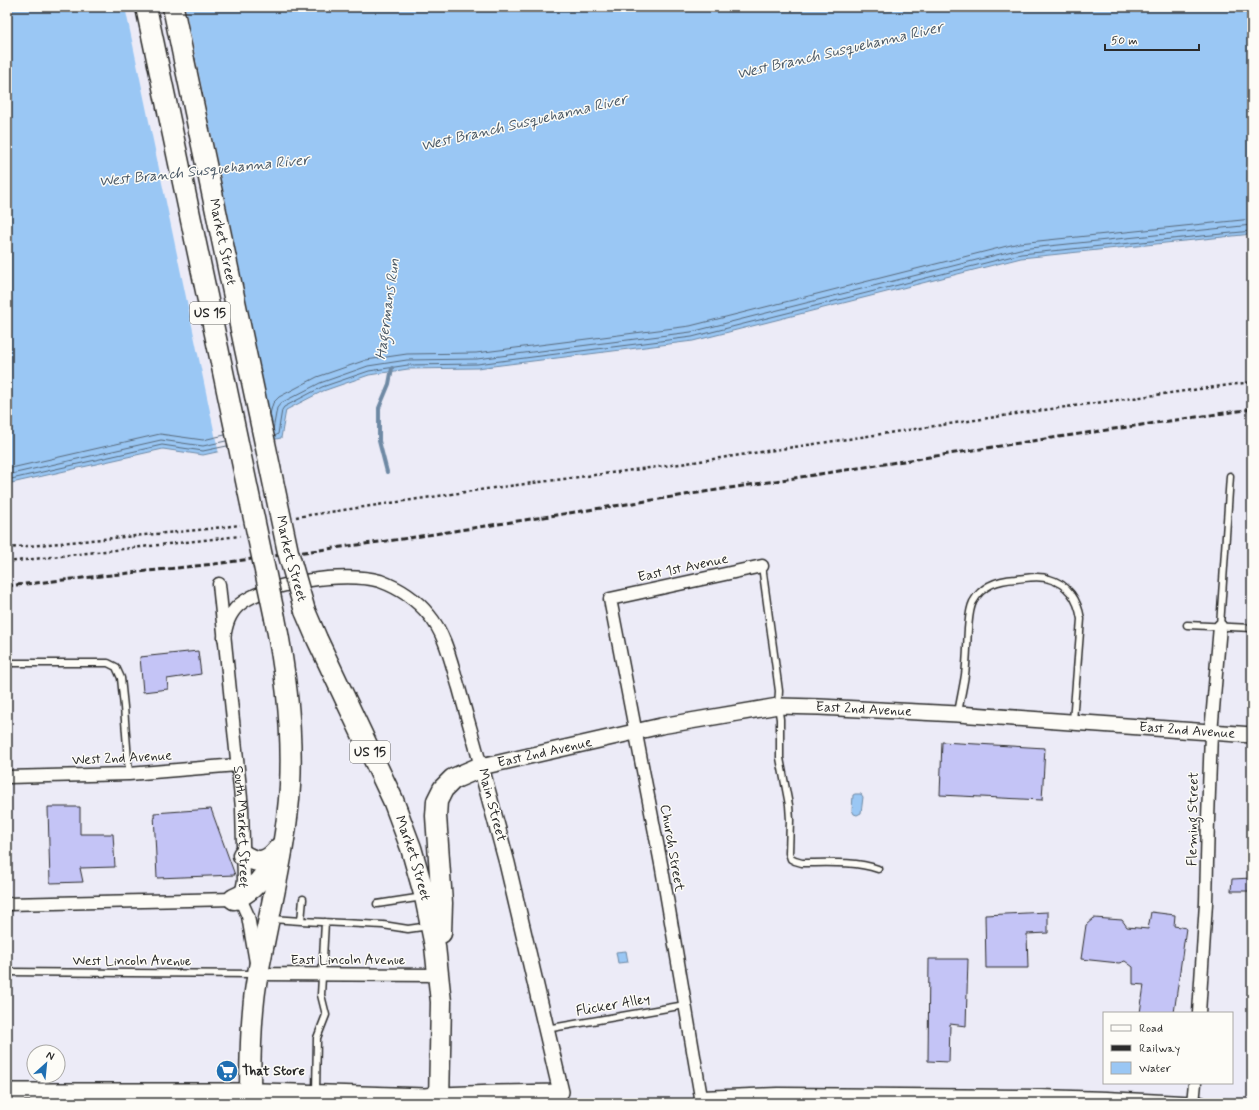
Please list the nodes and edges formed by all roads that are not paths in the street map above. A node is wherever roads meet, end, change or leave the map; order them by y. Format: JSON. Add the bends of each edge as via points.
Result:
{"nodes":[{"id":1,"x":146,"y":7,"type":"edge"},
{"id":2,"x":173,"y":7,"type":"edge"},
{"id":3,"x":1230,"y":476,"type":"dead end"},
{"id":4,"x":762,"y":566,"type":"joint"},
{"id":5,"x":335,"y":578,"type":"joint"},
{"id":6,"x":219,"y":584,"type":"dead end"},
{"id":7,"x":610,"y":599,"type":"joint"},
{"id":8,"x":1187,"y":625,"type":"dead end"},
{"id":9,"x":1220,"y":626,"type":"junction"},
{"id":10,"x":1252,"y":628,"type":"edge"},
{"id":11,"x":224,"y":638,"type":"junction"},
{"id":12,"x":7,"y":663,"type":"edge"},
{"id":13,"x":778,"y":706,"type":"junction"},
{"id":14,"x":958,"y":714,"type":"junction"},
{"id":15,"x":1072,"y":723,"type":"junction"},
{"id":16,"x":635,"y":732,"type":"junction"},
{"id":17,"x":1211,"y":733,"type":"junction"},
{"id":18,"x":1252,"y":736,"type":"edge"},
{"id":19,"x":237,"y":765,"type":"junction"},
{"id":20,"x":481,"y":767,"type":"junction"},
{"id":21,"x":129,"y":774,"type":"junction"},
{"id":22,"x":7,"y":777,"type":"edge"},
{"id":23,"x":283,"y":843,"type":"junction"},
{"id":24,"x":243,"y":855,"type":"junction"},
{"id":25,"x":878,"y":869,"type":"dead end"},
{"id":26,"x":425,"y":897,"type":"junction"},
{"id":27,"x":234,"y":899,"type":"junction"},
{"id":28,"x":303,"y":899,"type":"dead end"},
{"id":29,"x":7,"y":904,"type":"edge"},
{"id":30,"x":377,"y":904,"type":"dead end"},
{"id":31,"x":269,"y":919,"type":"junction"},
{"id":32,"x":301,"y":920,"type":"junction"},
{"id":33,"x":325,"y":922,"type":"junction"},
{"id":34,"x":432,"y":926,"type":"junction"},
{"id":35,"x":7,"y":972,"type":"edge"},
{"id":36,"x":258,"y":974,"type":"junction"},
{"id":37,"x":322,"y":975,"type":"junction"},
{"id":38,"x":439,"y":975,"type":"junction"},
{"id":39,"x":685,"y":1005,"type":"junction"},
{"id":40,"x":1199,"y":1012,"type":"edge"},
{"id":41,"x":546,"y":1029,"type":"junction"},
{"id":42,"x":1194,"y":1084,"type":"edge"},
{"id":43,"x":7,"y":1092,"type":"edge"},
{"id":44,"x":316,"y":1094,"type":"junction"},
{"id":45,"x":62,"y":1097,"type":"edge"},
{"id":46,"x":250,"y":1098,"type":"edge"},
{"id":47,"x":562,"y":1098,"type":"edge"},
{"id":48,"x":358,"y":1099,"type":"edge"},
{"id":49,"x":440,"y":1099,"type":"edge"},
{"id":50,"x":932,"y":1099,"type":"edge"},
{"id":51,"x":701,"y":1100,"type":"edge"},
{"id":52,"x":1196,"y":1103,"type":"edge"}],
"edges":[{"from":1,"to":23,"type":"highway","name":"Market Street","number":"US 15","bridge":true,"via":[[284,663],[290,733],[290,786]]},
{"from":2,"to":26,"type":"highway","name":"Market Street","number":"US 15","bridge":true,"via":[[288,552],[317,639],[393,800],[411,848]]},
{"from":3,"to":9,"type":"lane"},
{"from":4,"to":7,"type":"street","name":"East 1st Avenue"},
{"from":4,"to":13,"type":"lane","via":[[779,690]]},
{"from":5,"to":11,"type":"street","name":"South Market Street","via":[[292,584],[258,594],[234,612],[226,627]]},
{"from":5,"to":20,"type":"street","name":"Main Street","via":[[369,579],[389,585],[416,601],[430,616],[446,644]]},
{"from":6,"to":11,"type":"street","name":"South Market Street"},
{"from":7,"to":16,"type":"street","name":"Church Street"},
{"from":8,"to":9,"type":"lane"},
{"from":9,"to":10,"type":"lane"},
{"from":9,"to":17,"type":"street","name":"Fleming Street"},
{"from":11,"to":19,"type":"street","name":"South Market Street"},
{"from":12,"to":21,"type":"lane","via":[[108,663],[116,667],[121,678]]},
{"from":13,"to":14,"type":"street","name":"East 2nd Avenue"},
{"from":13,"to":16,"type":"street","name":"East 2nd Avenue"},
{"from":13,"to":25,"type":"lane","via":[[780,758],[790,820],[791,858],[802,863],[850,864]]},
{"from":14,"to":15,"type":"street","name":"East 2nd Avenue"},
{"from":14,"to":15,"type":"lane","via":[[965,675],[972,603],[980,593],[999,580],[1045,578],[1070,591],[1080,611]]},
{"from":15,"to":17,"type":"street","name":"East 2nd Avenue"},
{"from":16,"to":20,"type":"street","name":"East 2nd Avenue"},
{"from":16,"to":39,"type":"street","name":"Church Street"},
{"from":17,"to":18,"type":"street","name":"East 2nd Avenue"},
{"from":17,"to":40,"type":"street","name":"Fleming Street","via":[[1206,902]]},
{"from":19,"to":21,"type":"street","name":"West 2nd Avenue"},
{"from":19,"to":24,"type":"street","name":"South Market Street","via":[[242,808]]},
{"from":20,"to":38,"type":"highway","via":[[453,779],[443,789],[437,801],[442,903]]},
{"from":20,"to":41,"type":"street","name":"Main Street","via":[[507,863]]},
{"from":21,"to":22,"type":"street","name":"West 2nd Avenue"},
{"from":23,"to":24,"type":"highway","via":[[269,859],[250,860]]},
{"from":23,"to":27,"type":"highway","via":[[263,878],[250,890]]},
{"from":23,"to":31,"type":"highway","name":"Market Street","number":"US 15"},
{"from":24,"to":27,"type":"street","name":"South Market Street","via":[[243,886]]},
{"from":26,"to":30,"type":"lane"},
{"from":26,"to":34,"type":"highway","name":"Market Street","number":"US 15"},
{"from":27,"to":29,"type":"street"},
{"from":27,"to":36,"type":"street","name":"South Market Street","via":[[243,905],[248,916]]},
{"from":28,"to":32,"type":"lane"},
{"from":31,"to":32,"type":"lane"},
{"from":31,"to":36,"type":"highway","name":"Market Street","number":"US 15"},
{"from":32,"to":33,"type":"lane"},
{"from":33,"to":34,"type":"lane","via":[[408,929]]},
{"from":33,"to":37,"type":"lane"},
{"from":34,"to":38,"type":"highway","name":"Market Street","number":"US 15"},
{"from":35,"to":36,"type":"lane","name":"West Lincoln Avenue"},
{"from":36,"to":37,"type":"street","name":"East Lincoln Avenue"},
{"from":36,"to":46,"type":"highway","name":"South Market Street","number":"US 15","via":[[252,1027]]},
{"from":37,"to":38,"type":"street","name":"East Lincoln Avenue"},
{"from":37,"to":44,"type":"lane","via":[[321,995],[326,1015],[317,1038]]},
{"from":38,"to":49,"type":"highway","name":"Market Street","number":"US 15"},
{"from":39,"to":41,"type":"lane","name":"Flicker Alley"},
{"from":39,"to":51,"type":"street","name":"Church Street"},
{"from":41,"to":47,"type":"street","name":"Main Street"},
{"from":42,"to":52,"type":"street"},
{"from":43,"to":45,"type":"main road"},
{"from":44,"to":46,"type":"main road"},
{"from":44,"to":48,"type":"main road"},
{"from":45,"to":46,"type":"main road"},
{"from":47,"to":49,"type":"street"},
{"from":48,"to":49,"type":"main road"},
{"from":50,"to":51,"type":"street","via":[[778,1094]]},
{"from":50,"to":52,"type":"street","via":[[1106,1098]]}]}
